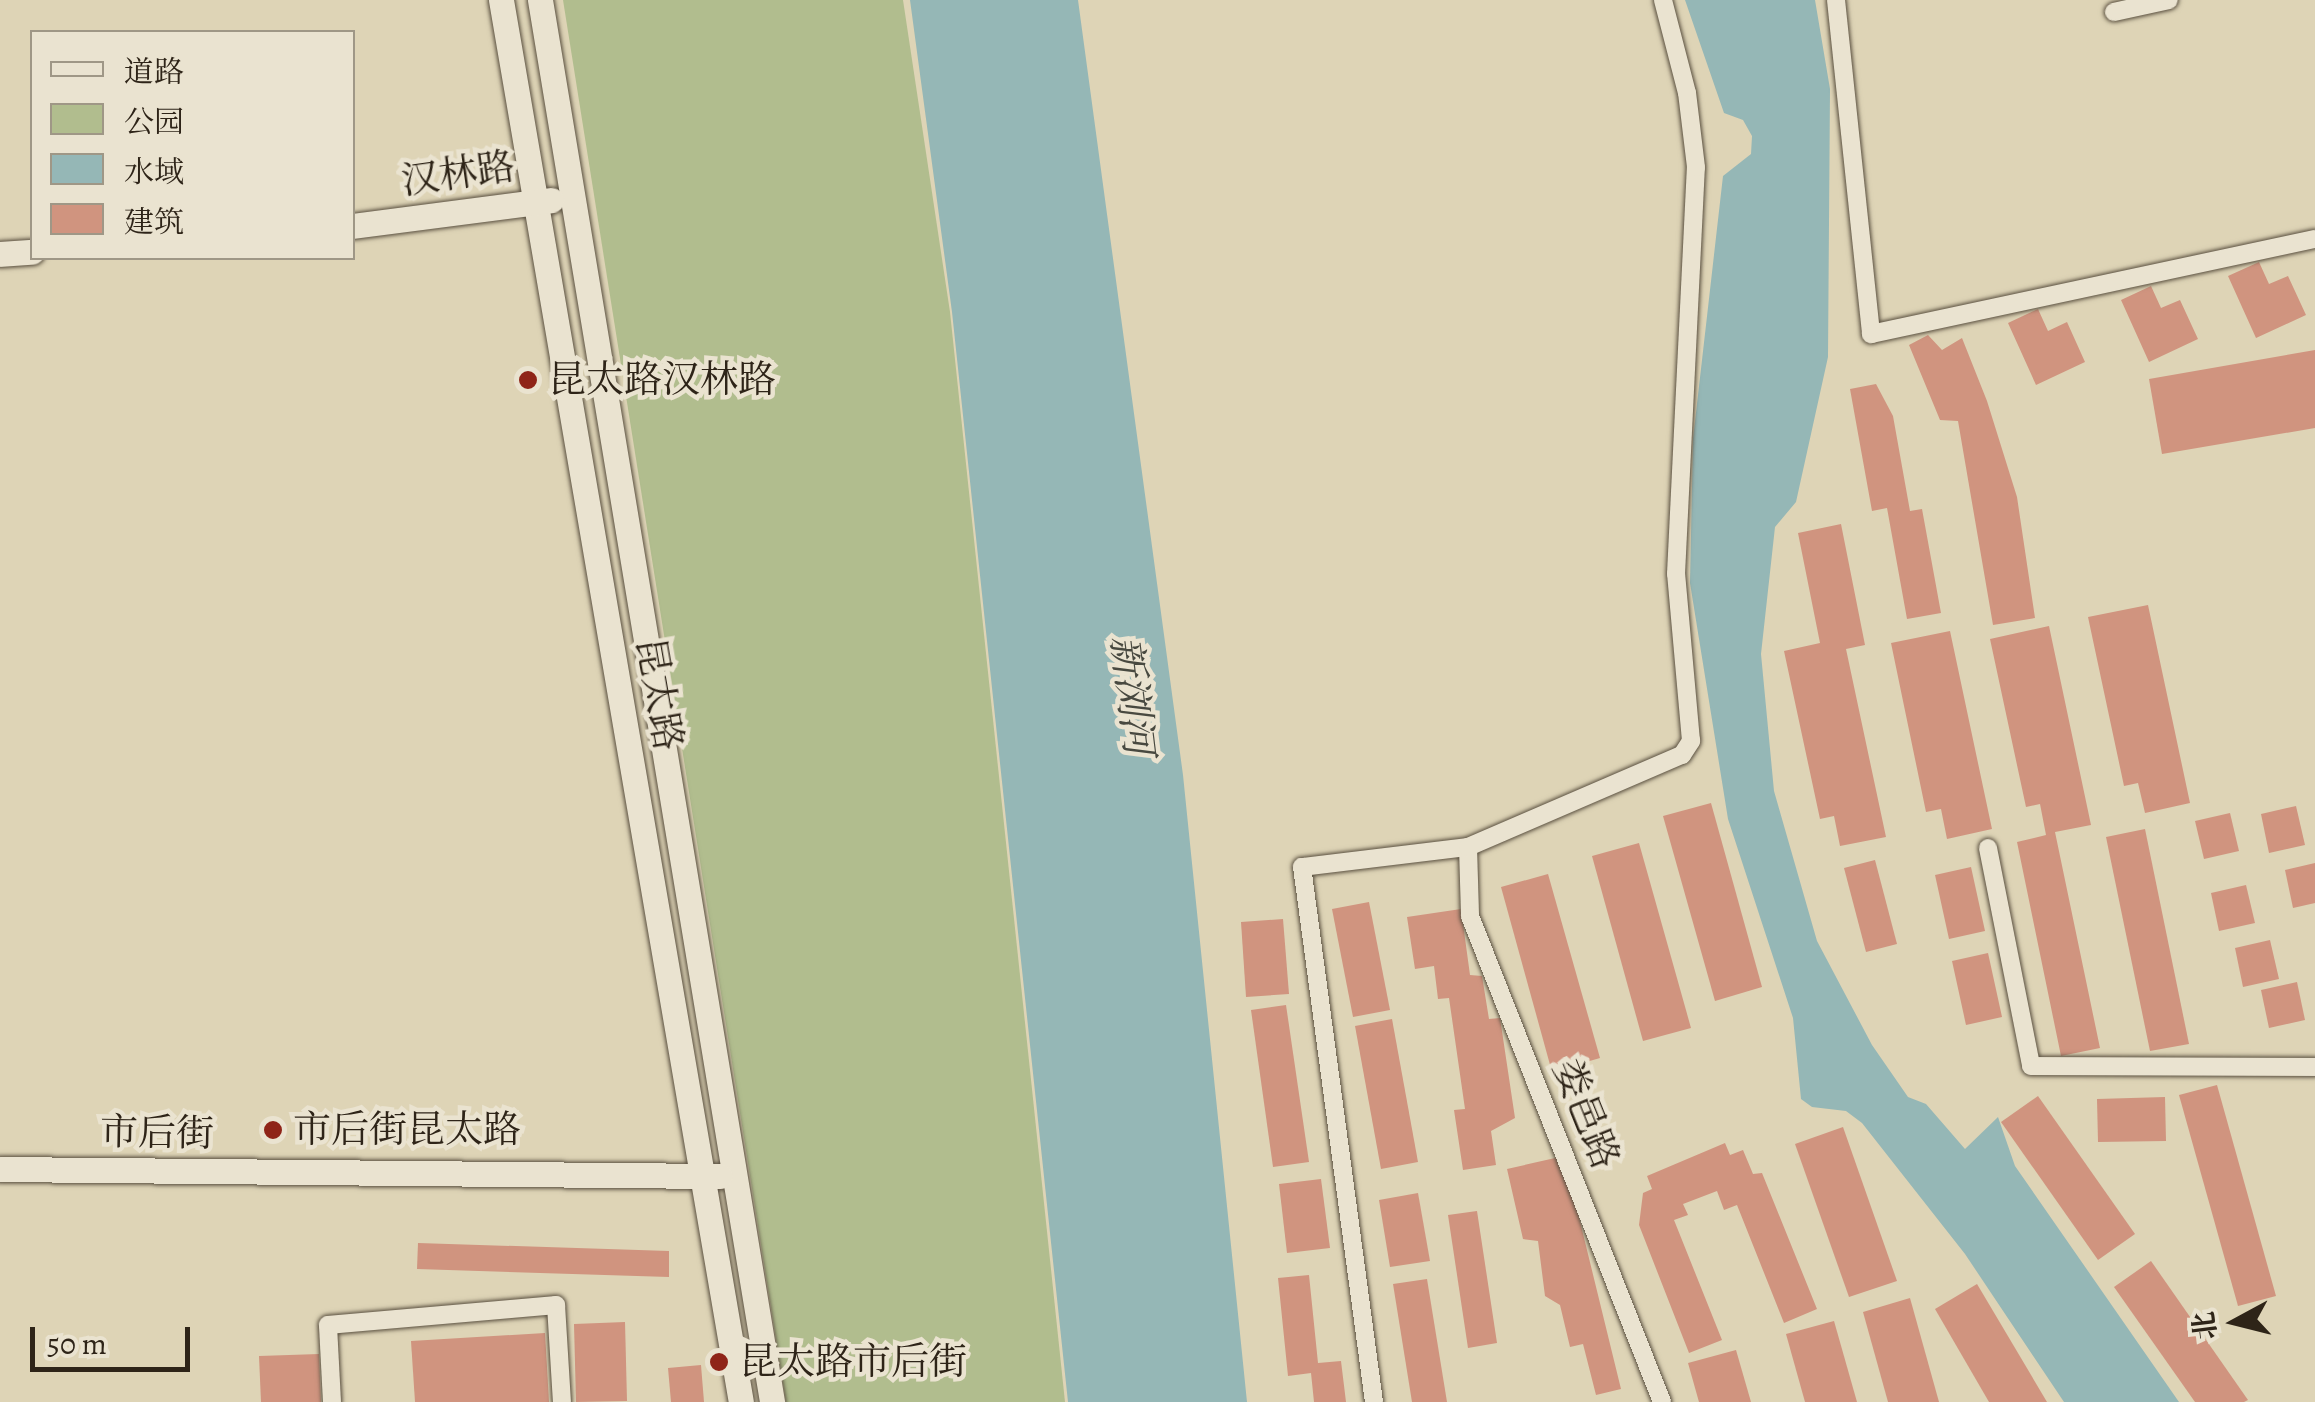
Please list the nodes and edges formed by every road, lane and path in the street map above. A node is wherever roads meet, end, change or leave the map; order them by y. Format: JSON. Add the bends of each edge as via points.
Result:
{"nodes":[{"id":1,"x":501,"y":0,"type":"edge"},
{"id":2,"x":540,"y":0,"type":"edge"},
{"id":3,"x":1663,"y":0,"type":"edge"},
{"id":4,"x":1836,"y":0,"type":"edge"},
{"id":5,"x":2169,"y":0,"type":"edge"},
{"id":6,"x":2114,"y":12,"type":"dead end"},
{"id":7,"x":573,"y":197,"type":"junction"},
{"id":8,"x":535,"y":202,"type":"junction"},
{"id":9,"x":355,"y":226,"type":"edge"},
{"id":10,"x":2315,"y":239,"type":"edge"},
{"id":11,"x":30,"y":252,"type":"edge"},
{"id":12,"x":0,"y":254,"type":"edge"},
{"id":13,"x":1468,"y":848,"type":"junction"},
{"id":14,"x":1988,"y":848,"type":"dead end"},
{"id":15,"x":2315,"y":1067,"type":"edge"},
{"id":16,"x":0,"y":1169,"type":"edge"},
{"id":17,"x":734,"y":1175,"type":"junction"},
{"id":18,"x":705,"y":1176,"type":"junction"},
{"id":19,"x":332,"y":1402,"type":"edge"},
{"id":20,"x":562,"y":1402,"type":"edge"},
{"id":21,"x":741,"y":1402,"type":"edge"},
{"id":22,"x":772,"y":1402,"type":"edge"},
{"id":23,"x":1374,"y":1402,"type":"edge"},
{"id":24,"x":1662,"y":1402,"type":"edge"}],
"edges":[{"from":1,"to":8,"type":"main road","name":"昆太路"},
{"from":2,"to":7,"type":"main road","name":"昆太路"},
{"from":3,"to":13,"type":"street","via":[[1687,92],[1696,167],[1676,574],[1691,741],[1682,755]]},
{"from":4,"to":10,"type":"street","via":[[1872,334]]},
{"from":5,"to":6,"type":"street"},
{"from":7,"to":8,"type":"main road","name":"汉林路"},
{"from":7,"to":17,"type":"main road","name":"昆太路"},
{"from":8,"to":9,"type":"main road","name":"汉林路"},
{"from":8,"to":18,"type":"main road","name":"昆太路"},
{"from":11,"to":12,"type":"main road"},
{"from":13,"to":23,"type":"street","via":[[1302,866]]},
{"from":13,"to":24,"type":"street","name":"娄邑路","via":[[1470,916]]},
{"from":14,"to":15,"type":"street","via":[[2031,1066]]},
{"from":16,"to":18,"type":"main road","name":"市后街"},
{"from":17,"to":18,"type":"main road","name":"市后街"},
{"from":17,"to":22,"type":"main road","name":"昆太路"},
{"from":18,"to":21,"type":"main road","name":"昆太路"},
{"from":19,"to":20,"type":"street","via":[[328,1326],[556,1305]]}]}
